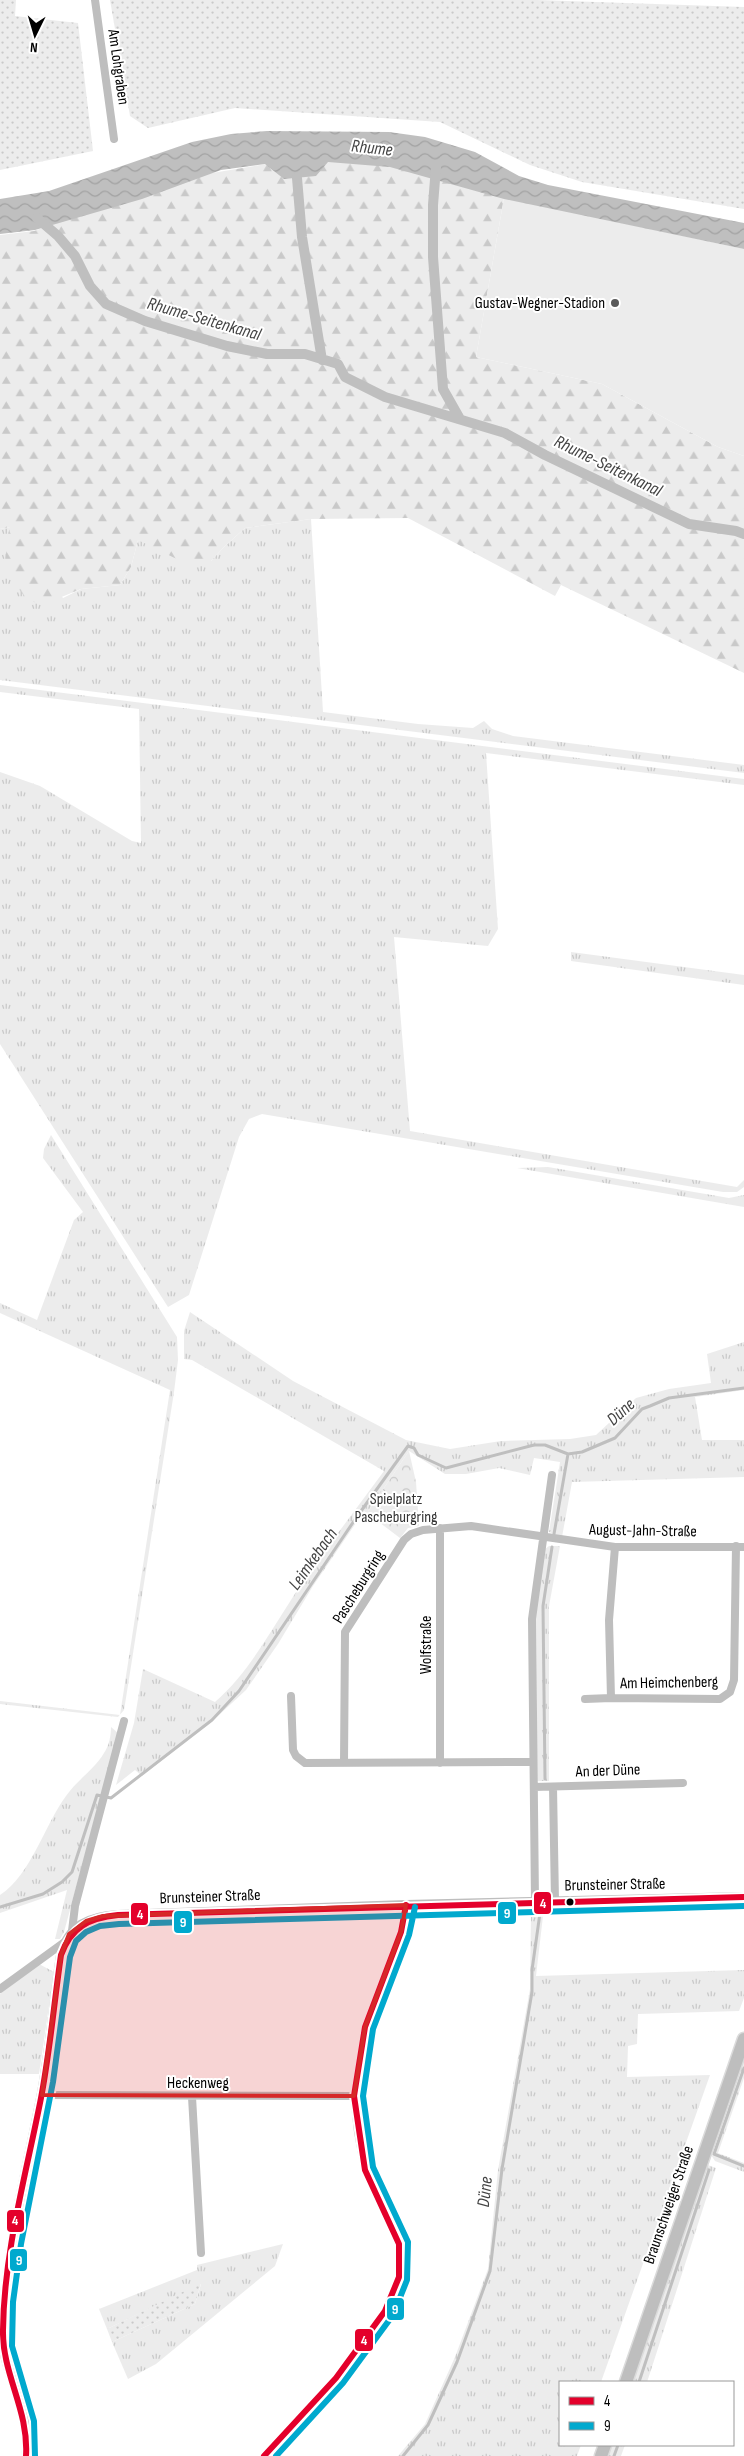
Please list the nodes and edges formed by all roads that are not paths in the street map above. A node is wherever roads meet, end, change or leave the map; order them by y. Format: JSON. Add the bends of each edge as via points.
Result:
{"nodes":[{"id":1,"x":95,"y":0,"type":"edge"},
{"id":2,"x":114,"y":139,"type":"dead end"},
{"id":3,"x":552,"y":1475,"type":"dead end"},
{"id":4,"x":440,"y":1528,"type":"junction"},
{"id":5,"x":542,"y":1538,"type":"junction"},
{"id":6,"x":740,"y":1546,"type":"edge"},
{"id":7,"x":615,"y":1547,"type":"junction"},
{"id":8,"x":291,"y":1696,"type":"dead end"},
{"id":9,"x":611,"y":1698,"type":"junction"},
{"id":10,"x":585,"y":1699,"type":"dead end"},
{"id":11,"x":124,"y":1721,"type":"dead end"},
{"id":12,"x":533,"y":1762,"type":"junction"},
{"id":13,"x":344,"y":1763,"type":"junction"},
{"id":14,"x":440,"y":1763,"type":"junction"},
{"id":15,"x":683,"y":1783,"type":"dead end"},
{"id":16,"x":553,"y":1787,"type":"junction"},
{"id":17,"x":534,"y":1788,"type":"junction"},
{"id":18,"x":744,"y":1897,"type":"edge"},
{"id":19,"x":555,"y":1901,"type":"junction"},
{"id":20,"x":535,"y":1902,"type":"junction"},
{"id":21,"x":406,"y":1905,"type":"junction"},
{"id":22,"x":72,"y":1931,"type":"junction"},
{"id":23,"x":66,"y":1941,"type":"junction"},
{"id":24,"x":0,"y":1988,"type":"edge"},
{"id":25,"x":744,"y":2039,"type":"edge"},
{"id":26,"x":42,"y":2094,"type":"junction"},
{"id":27,"x":354,"y":2096,"type":"junction"},
{"id":28,"x":192,"y":2097,"type":"junction"},
{"id":29,"x":202,"y":2253,"type":"dead end"},
{"id":30,"x":1,"y":2341,"type":"edge"},
{"id":31,"x":626,"y":2381,"type":"edge"},
{"id":32,"x":26,"y":2456,"type":"edge"},
{"id":33,"x":264,"y":2456,"type":"edge"}],
"edges":[{"from":1,"to":2,"type":"street","name":"Am Lohgraben"},
{"from":3,"to":5,"type":"street"},
{"from":4,"to":5,"type":"street","name":"Pascheburgring","via":[[479,1527]]},
{"from":4,"to":13,"type":"street","name":"Pascheburgring","via":[[418,1531],[404,1540],[347,1628],[344,1639]]},
{"from":4,"to":14,"type":"street","name":"Wolfstraße"},
{"from":5,"to":7,"type":"street","name":"August-Jahn-Straße"},
{"from":5,"to":12,"type":"street","via":[[532,1619]]},
{"from":6,"to":7,"type":"street","name":"August-Jahn-Straße"},
{"from":6,"to":9,"type":"street","name":"Am Heimchenberg","via":[[734,1680],[730,1692],[720,1699]]},
{"from":7,"to":9,"type":"street","name":"Am Heimchenberg","via":[[609,1614]]},
{"from":8,"to":13,"type":"street","via":[[296,1756],[305,1762]]},
{"from":9,"to":10,"type":"street"},
{"from":11,"to":22,"type":"street"},
{"from":12,"to":14,"type":"street"},
{"from":12,"to":17,"type":"street"},
{"from":13,"to":14,"type":"street"},
{"from":15,"to":16,"type":"street","name":"An der Düne"},
{"from":16,"to":17,"type":"street","name":"An der Düne"},
{"from":16,"to":19,"type":"street"},
{"from":17,"to":20,"type":"street"},
{"from":18,"to":19,"type":"street","name":"Brunsteiner Straße"},
{"from":19,"to":20,"type":"street","name":"Brunsteiner Straße"},
{"from":20,"to":21,"type":"street","name":"Brunsteiner Straße"},
{"from":21,"to":22,"type":"street","name":"Brunsteiner Straße","via":[[103,1916],[86,1921]]},
{"from":21,"to":27,"type":"street","via":[[401,1932],[365,2027]]},
{"from":22,"to":23,"type":"street","name":"Brunsteiner Straße"},
{"from":23,"to":24,"type":"street"},
{"from":23,"to":26,"type":"street","name":"Brunsteiner Straße","via":[[60,1963]]},
{"from":25,"to":31,"type":"main road","name":"Braunschweiger Straße"},
{"from":26,"to":28,"type":"street","name":"Heckenweg"},
{"from":26,"to":30,"type":"street","name":"Brunsteiner Straße","via":[[14,2231]]},
{"from":27,"to":28,"type":"street","name":"Heckenweg"},
{"from":27,"to":33,"type":"street","via":[[365,2170],[399,2244],[399,2277],[384,2311],[350,2360]]},
{"from":28,"to":29,"type":"street"},
{"from":30,"to":32,"type":"street","name":"Brunsteiner Straße","via":[[28,2428]]}]}
